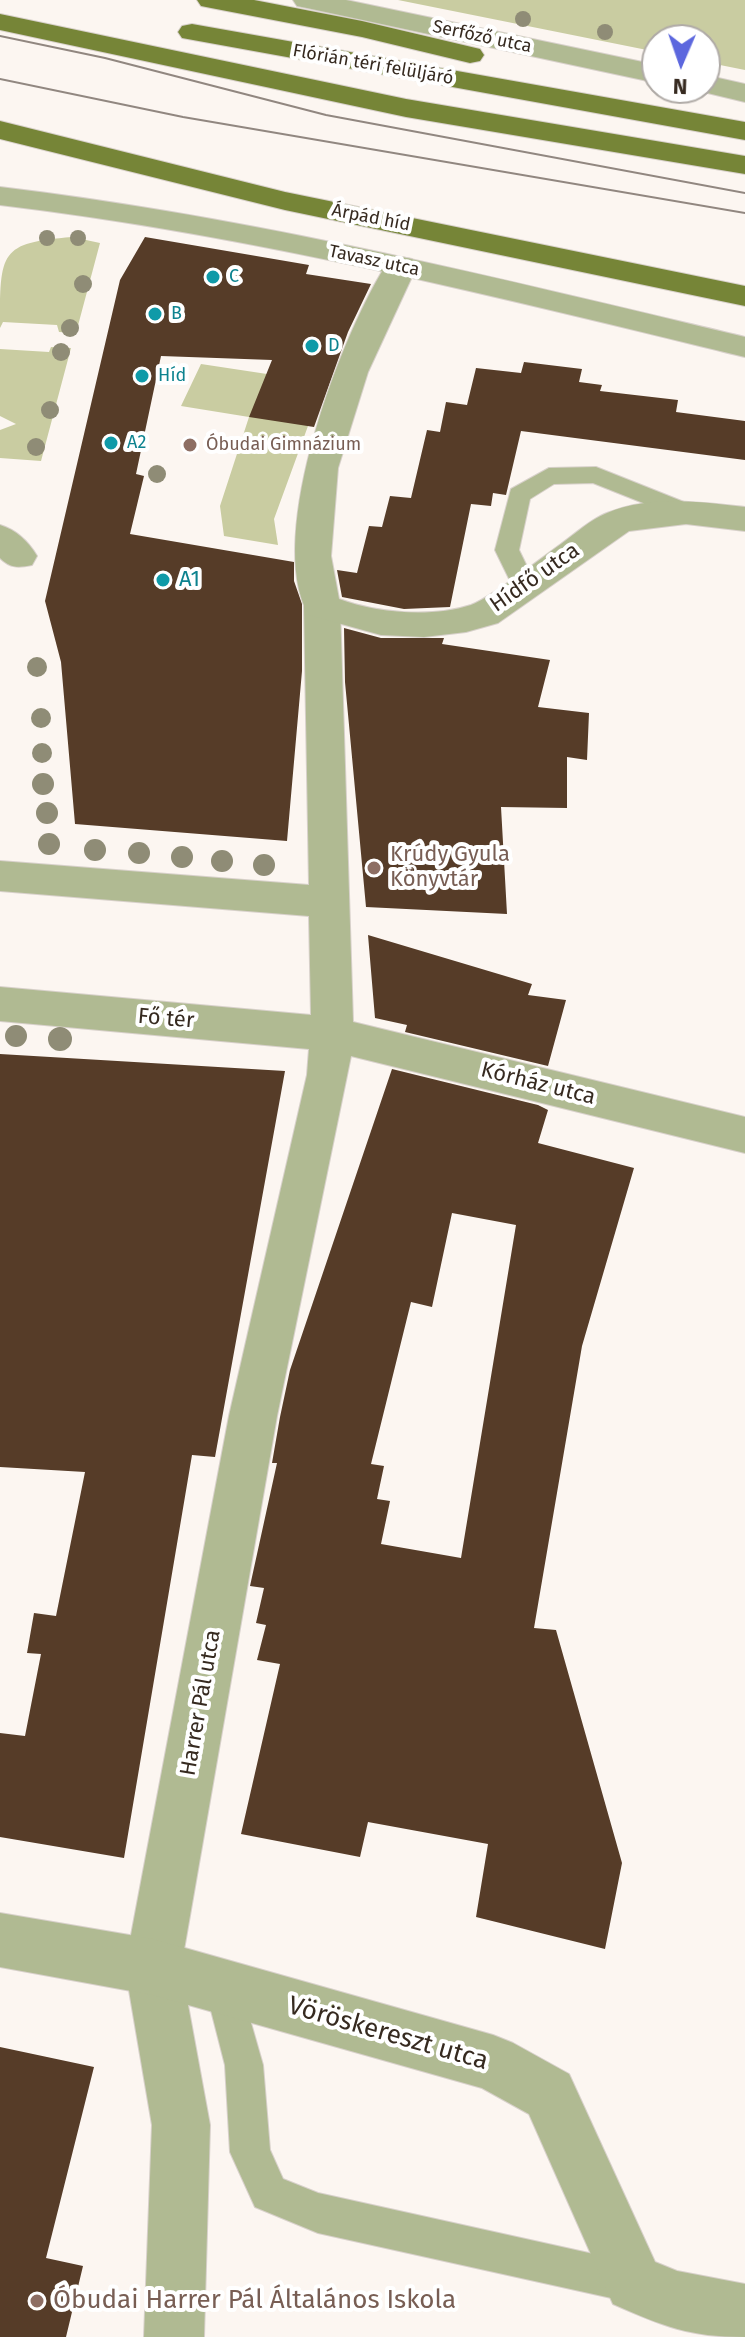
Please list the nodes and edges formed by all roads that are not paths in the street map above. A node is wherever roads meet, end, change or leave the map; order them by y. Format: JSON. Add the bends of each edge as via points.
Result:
{"nodes":[{"id":1,"x":211,"y":0,"type":"edge"},
{"id":2,"x":307,"y":0,"type":"edge"},
{"id":3,"x":0,"y":5,"type":"edge"},
{"id":4,"x":103,"y":17,"type":"dead end"},
{"id":5,"x":0,"y":22,"type":"edge"},
{"id":6,"x":161,"y":26,"type":"dead end"},
{"id":7,"x":641,"y":71,"type":"edge"},
{"id":8,"x":721,"y":88,"type":"edge"},
{"id":9,"x":745,"y":93,"type":"edge"},
{"id":10,"x":745,"y":120,"type":"edge"},
{"id":11,"x":0,"y":130,"type":"edge"},
{"id":12,"x":745,"y":131,"type":"edge"},
{"id":13,"x":745,"y":165,"type":"edge"},
{"id":14,"x":0,"y":196,"type":"edge"},
{"id":15,"x":401,"y":266,"type":"junction"},
{"id":16,"x":745,"y":296,"type":"edge"},
{"id":17,"x":745,"y":347,"type":"edge"},
{"id":18,"x":686,"y":512,"type":"junction"},
{"id":19,"x":745,"y":519,"type":"edge"},
{"id":20,"x":525,"y":587,"type":"junction"},
{"id":21,"x":322,"y":606,"type":"junction"},
{"id":22,"x":0,"y":876,"type":"edge"},
{"id":23,"x":330,"y":902,"type":"junction"},
{"id":24,"x":0,"y":1004,"type":"edge"},
{"id":25,"x":330,"y":1054,"type":"junction"},
{"id":26,"x":745,"y":1135,"type":"edge"},
{"id":27,"x":0,"y":1940,"type":"edge"},
{"id":28,"x":153,"y":1967,"type":"junction"},
{"id":29,"x":224,"y":1987,"type":"junction"},
{"id":30,"x":634,"y":2283,"type":"junction"},
{"id":31,"x":745,"y":2314,"type":"edge"},
{"id":32,"x":174,"y":2337,"type":"edge"}],
"edges":[{"from":1,"to":10,"type":"main road","via":[[362,29]]},
{"from":2,"to":7,"type":"street","name":"Serfőző utca"},
{"from":3,"to":4,"type":"main road"},
{"from":5,"to":13,"type":"main road","via":[[406,108]]},
{"from":6,"to":12,"type":"main road","name":"Flórián téri felüljáró"},
{"from":8,"to":9,"type":"street"},
{"from":11,"to":16,"type":"main road","name":"Árpád híd","via":[[285,201]]},
{"from":14,"to":15,"type":"street","name":"Tavasz utca","via":[[110,208]]},
{"from":15,"to":17,"type":"street","name":"Tavasz utca"},
{"from":15,"to":21,"type":"street","via":[[352,372],[321,468],[313,556]]},
{"from":18,"to":19,"type":"street","name":"Hídfő utca"},
{"from":18,"to":20,"type":"street","name":"Hídfő utca","via":[[617,522]]},
{"from":18,"to":20,"type":"lane","via":[[596,475],[549,476],[519,495],[507,550]]},
{"from":20,"to":21,"type":"street","name":"Hídfő utca","via":[[485,614],[434,624],[348,618]]},
{"from":21,"to":23,"type":"street"},
{"from":22,"to":23,"type":"street"},
{"from":23,"to":25,"type":"street"},
{"from":24,"to":25,"type":"street","name":"Fő tér"},
{"from":25,"to":26,"type":"street","name":"Kórház utca"},
{"from":25,"to":28,"type":"street","name":"Harrer Pál utca","via":[[253,1416]]},
{"from":27,"to":28,"type":"street","name":"Vöröskereszt utca"},
{"from":28,"to":29,"type":"street","name":"Vöröskereszt utca"},
{"from":28,"to":32,"type":"street","name":"Harrer Pál utca","via":[[181,2125]]},
{"from":29,"to":30,"type":"street","name":"Vöröskereszt utca","via":[[493,2063],[549,2094]]},
{"from":29,"to":30,"type":"lane","via":[[244,2065],[250,2152],[269,2193],[318,2213]]},
{"from":30,"to":31,"type":"street","via":[[675,2301]]}]}
